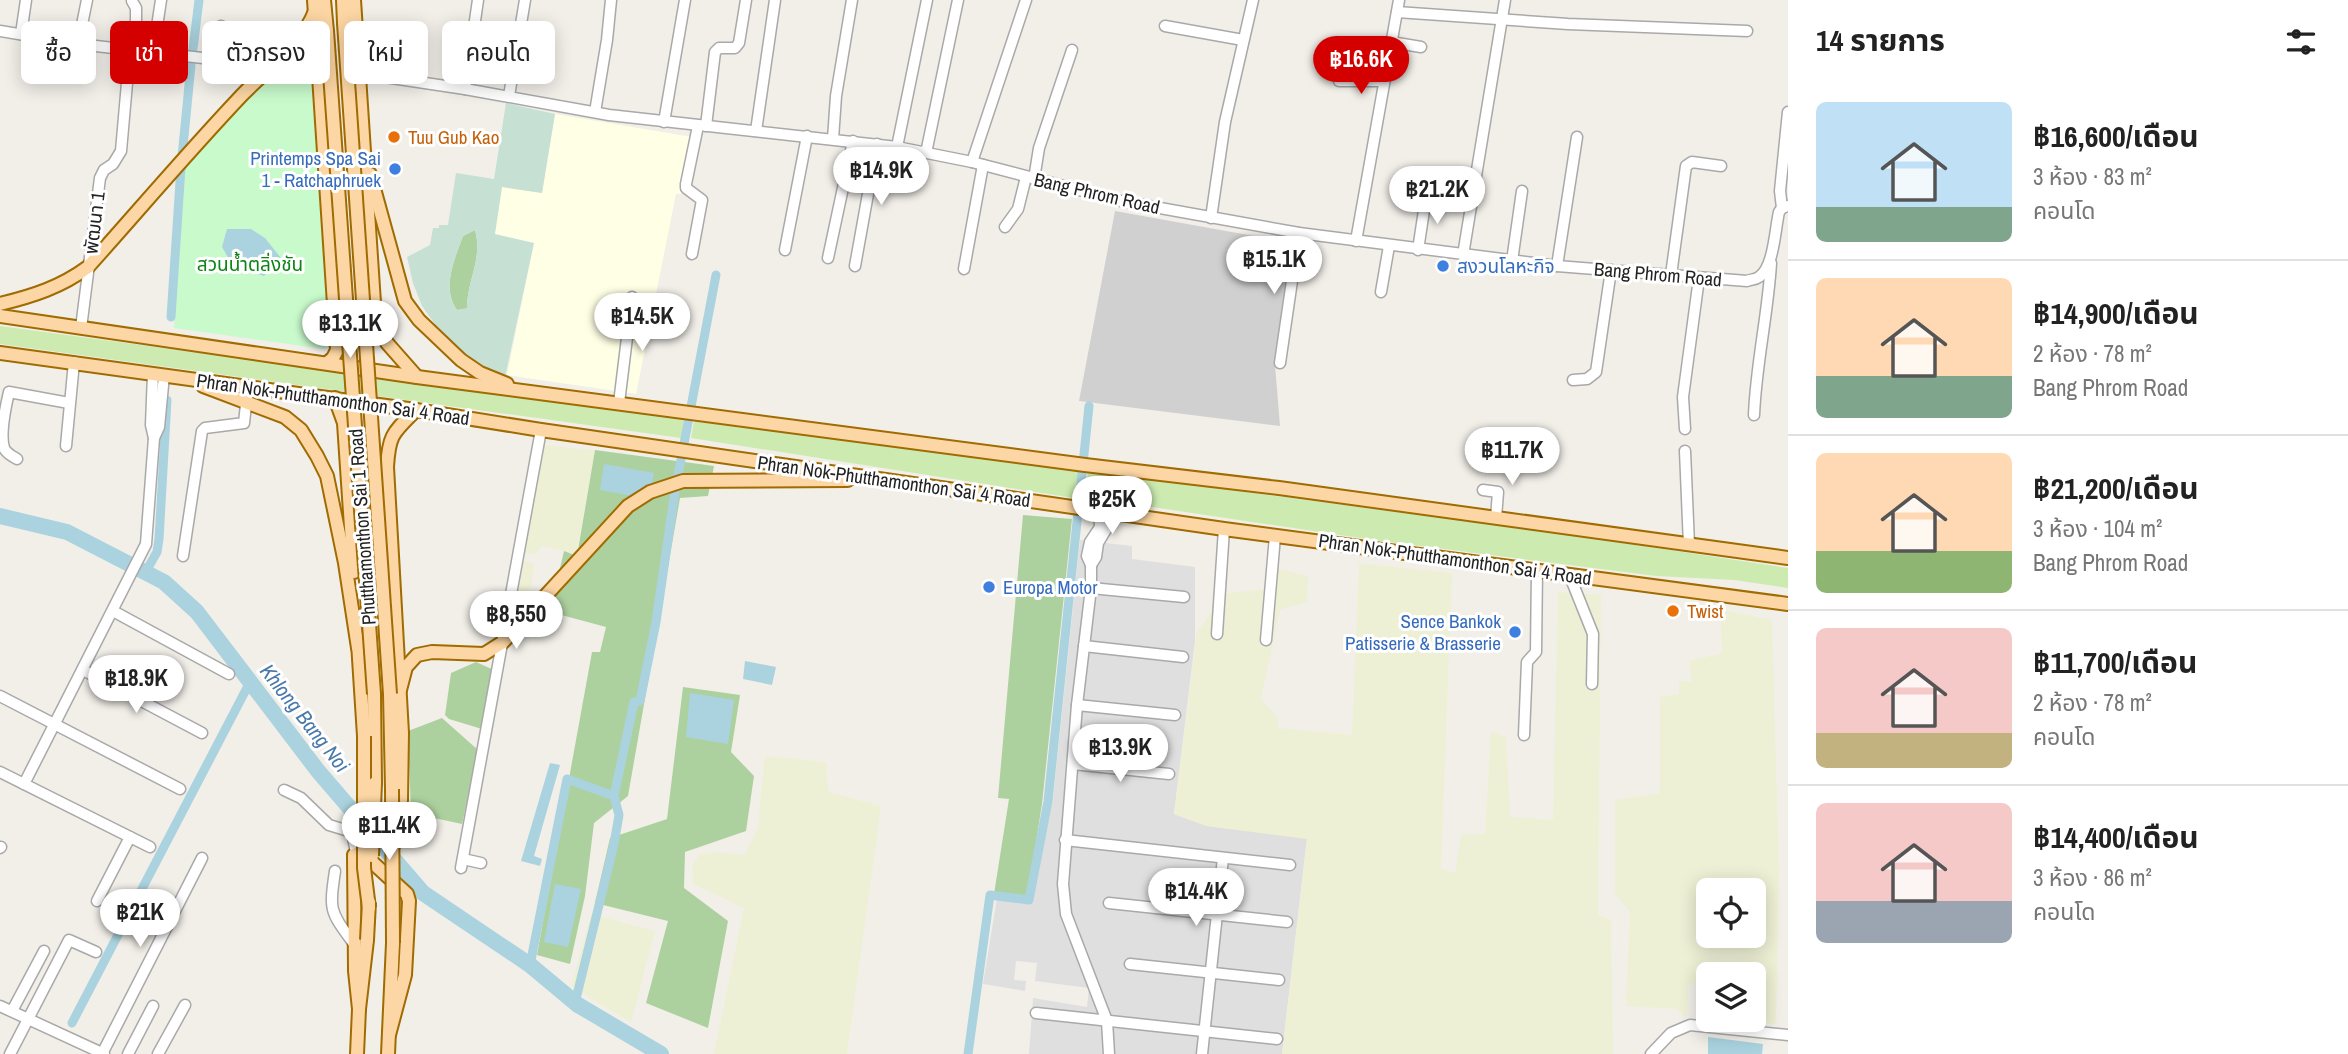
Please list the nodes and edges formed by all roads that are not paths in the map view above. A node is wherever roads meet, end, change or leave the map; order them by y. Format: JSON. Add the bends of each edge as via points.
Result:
{"nodes":[{"id":1,"x":26,"y":0,"type":"edge"},
{"id":2,"x":87,"y":0,"type":"edge"},
{"id":3,"x":161,"y":0,"type":"edge"},
{"id":4,"x":324,"y":0,"type":"edge"},
{"id":5,"x":343,"y":0,"type":"edge"},
{"id":6,"x":354,"y":0,"type":"edge"},
{"id":7,"x":478,"y":0,"type":"edge"},
{"id":8,"x":525,"y":0,"type":"edge"},
{"id":9,"x":611,"y":0,"type":"edge"},
{"id":10,"x":685,"y":0,"type":"edge"},
{"id":11,"x":746,"y":0,"type":"edge"},
{"id":12,"x":775,"y":0,"type":"edge"},
{"id":13,"x":852,"y":0,"type":"edge"},
{"id":14,"x":927,"y":0,"type":"edge"},
{"id":15,"x":958,"y":0,"type":"edge"},
{"id":16,"x":1026,"y":0,"type":"edge"},
{"id":17,"x":1253,"y":0,"type":"edge"},
{"id":18,"x":1399,"y":0,"type":"edge"},
{"id":19,"x":1505,"y":0,"type":"edge"},
{"id":20,"x":132,"y":1,"type":"edge"},
{"id":21,"x":1397,"y":12,"type":"junction"},
{"id":22,"x":1502,"y":19,"type":"junction"},
{"id":23,"x":23,"y":21,"type":"edge"},
{"id":24,"x":83,"y":21,"type":"edge"},
{"id":25,"x":136,"y":21,"type":"edge"},
{"id":26,"x":158,"y":21,"type":"edge"},
{"id":27,"x":355,"y":21,"type":"edge"},
{"id":28,"x":1164,"y":26,"type":"dead end"},
{"id":29,"x":1747,"y":31,"type":"dead end"},
{"id":30,"x":0,"y":32,"type":"edge"},
{"id":31,"x":21,"y":34,"type":"edge"},
{"id":32,"x":1243,"y":40,"type":"junction"},
{"id":33,"x":1391,"y":42,"type":"junction"},
{"id":34,"x":1421,"y":47,"type":"dead end"},
{"id":35,"x":1072,"y":51,"type":"dead end"},
{"id":36,"x":720,"y":59,"type":"dead end"},
{"id":37,"x":1339,"y":81,"type":"dead end"},
{"id":38,"x":1384,"y":81,"type":"junction"},
{"id":39,"x":428,"y":83,"type":"edge"},
{"id":40,"x":127,"y":84,"type":"edge"},
{"id":41,"x":254,"y":84,"type":"edge"},
{"id":42,"x":320,"y":84,"type":"edge"},
{"id":43,"x":359,"y":84,"type":"edge"},
{"id":44,"x":465,"y":89,"type":"junction"},
{"id":45,"x":509,"y":96,"type":"junction"},
{"id":46,"x":596,"y":112,"type":"junction"},
{"id":47,"x":1788,"y":112,"type":"edge"},
{"id":48,"x":664,"y":122,"type":"junction"},
{"id":49,"x":705,"y":126,"type":"junction"},
{"id":50,"x":756,"y":131,"type":"junction"},
{"id":51,"x":807,"y":136,"type":"junction"},
{"id":52,"x":1577,"y":137,"type":"dead end"},
{"id":53,"x":833,"y":139,"type":"junction"},
{"id":54,"x":852,"y":141,"type":"junction"},
{"id":55,"x":877,"y":144,"type":"junction"},
{"id":56,"x":363,"y":147,"type":"junction"},
{"id":57,"x":897,"y":147,"type":"junction"},
{"id":58,"x":926,"y":152,"type":"junction"},
{"id":59,"x":972,"y":162,"type":"junction"},
{"id":60,"x":983,"y":165,"type":"junction"},
{"id":61,"x":1721,"y":166,"type":"dead end"},
{"id":62,"x":1030,"y":178,"type":"junction"},
{"id":63,"x":1521,"y":191,"type":"dead end"},
{"id":64,"x":1426,"y":197,"type":"dead end"},
{"id":65,"x":1785,"y":207,"type":"edge"},
{"id":66,"x":1211,"y":218,"type":"junction"},
{"id":67,"x":1005,"y":227,"type":"dead end"},
{"id":68,"x":1299,"y":233,"type":"junction"},
{"id":69,"x":1356,"y":241,"type":"junction"},
{"id":70,"x":1389,"y":246,"type":"junction"},
{"id":71,"x":785,"y":250,"type":"dead end"},
{"id":72,"x":1418,"y":250,"type":"junction"},
{"id":73,"x":692,"y":254,"type":"dead end"},
{"id":74,"x":1463,"y":255,"type":"junction"},
{"id":75,"x":828,"y":258,"type":"dead end"},
{"id":76,"x":1771,"y":258,"type":"junction"},
{"id":77,"x":332,"y":259,"type":"junction"},
{"id":78,"x":1512,"y":261,"type":"junction"},
{"id":79,"x":372,"y":263,"type":"junction"},
{"id":80,"x":855,"y":266,"type":"dead end"},
{"id":81,"x":1557,"y":266,"type":"junction"},
{"id":82,"x":88,"y":267,"type":"junction"},
{"id":83,"x":964,"y":269,"type":"dead end"},
{"id":84,"x":1611,"y":270,"type":"junction"},
{"id":85,"x":1671,"y":275,"type":"junction"},
{"id":86,"x":1699,"y":278,"type":"junction"},
{"id":87,"x":1381,"y":292,"type":"dead end"},
{"id":88,"x":632,"y":298,"type":"dead end"},
{"id":89,"x":0,"y":304,"type":"edge"},
{"id":90,"x":0,"y":316,"type":"edge"},
{"id":91,"x":81,"y":328,"type":"junction"},
{"id":92,"x":0,"y":353,"type":"edge"},
{"id":93,"x":74,"y":362,"type":"junction"},
{"id":94,"x":327,"y":363,"type":"junction"},
{"id":95,"x":1280,"y":363,"type":"dead end"},
{"id":96,"x":158,"y":374,"type":"junction"},
{"id":97,"x":179,"y":377,"type":"junction"},
{"id":98,"x":417,"y":377,"type":"junction"},
{"id":99,"x":1573,"y":380,"type":"dead end"},
{"id":100,"x":248,"y":386,"type":"junction"},
{"id":101,"x":5,"y":391,"type":"edge"},
{"id":102,"x":526,"y":391,"type":"junction"},
{"id":103,"x":335,"y":398,"type":"junction"},
{"id":104,"x":248,"y":402,"type":"junction"},
{"id":105,"x":69,"y":403,"type":"junction"},
{"id":106,"x":619,"y":403,"type":"junction"},
{"id":107,"x":416,"y":410,"type":"junction"},
{"id":108,"x":1754,"y":415,"type":"dead end"},
{"id":109,"x":1685,"y":429,"type":"dead end"},
{"id":110,"x":541,"y":430,"type":"junction"},
{"id":111,"x":65,"y":446,"type":"dead end"},
{"id":112,"x":1685,"y":451,"type":"dead end"},
{"id":113,"x":16,"y":459,"type":"dead end"},
{"id":114,"x":890,"y":480,"type":"junction"},
{"id":115,"x":1483,"y":491,"type":"dead end"},
{"id":116,"x":349,"y":502,"type":"junction"},
{"id":117,"x":388,"y":507,"type":"junction"},
{"id":118,"x":1099,"y":510,"type":"junction"},
{"id":119,"x":1116,"y":513,"type":"junction"},
{"id":120,"x":1496,"y":518,"type":"junction"},
{"id":121,"x":1224,"y":529,"type":"junction"},
{"id":122,"x":1275,"y":536,"type":"junction"},
{"id":123,"x":1689,"y":545,"type":"junction"},
{"id":124,"x":183,"y":556,"type":"dead end"},
{"id":125,"x":1788,"y":558,"type":"edge"},
{"id":126,"x":1091,"y":565,"type":"junction"},
{"id":127,"x":1537,"y":570,"type":"junction"},
{"id":128,"x":1569,"y":574,"type":"junction"},
{"id":129,"x":1091,"y":587,"type":"junction"},
{"id":130,"x":1184,"y":597,"type":"dead end"},
{"id":131,"x":1788,"y":604,"type":"edge"},
{"id":132,"x":113,"y":611,"type":"junction"},
{"id":133,"x":1217,"y":634,"type":"dead end"},
{"id":134,"x":1266,"y":640,"type":"dead end"},
{"id":135,"x":503,"y":642,"type":"junction"},
{"id":136,"x":1084,"y":646,"type":"junction"},
{"id":137,"x":358,"y":648,"type":"junction"},
{"id":138,"x":1183,"y":657,"type":"dead end"},
{"id":139,"x":83,"y":670,"type":"junction"},
{"id":140,"x":229,"y":674,"type":"dead end"},
{"id":141,"x":1592,"y":684,"type":"dead end"},
{"id":142,"x":395,"y":692,"type":"junction"},
{"id":143,"x":0,"y":696,"type":"edge"},
{"id":144,"x":1077,"y":705,"type":"junction"},
{"id":145,"x":1175,"y":715,"type":"dead end"},
{"id":146,"x":54,"y":725,"type":"junction"},
{"id":147,"x":202,"y":733,"type":"dead end"},
{"id":148,"x":1524,"y":735,"type":"dead end"},
{"id":149,"x":1073,"y":764,"type":"junction"},
{"id":150,"x":0,"y":772,"type":"edge"},
{"id":151,"x":1170,"y":774,"type":"dead end"},
{"id":152,"x":24,"y":784,"type":"junction"},
{"id":153,"x":180,"y":789,"type":"dead end"},
{"id":154,"x":284,"y":790,"type":"dead end"},
{"id":155,"x":130,"y":837,"type":"junction"},
{"id":156,"x":1065,"y":840,"type":"junction"},
{"id":157,"x":150,"y":847,"type":"dead end"},
{"id":158,"x":394,"y":849,"type":"junction"},
{"id":159,"x":356,"y":853,"type":"junction"},
{"id":160,"x":202,"y":858,"type":"dead end"},
{"id":161,"x":1223,"y":858,"type":"junction"},
{"id":162,"x":481,"y":863,"type":"dead end"},
{"id":163,"x":1290,"y":865,"type":"dead end"},
{"id":164,"x":335,"y":871,"type":"dead end"},
{"id":165,"x":97,"y":901,"type":"dead end"},
{"id":166,"x":1109,"y":903,"type":"dead end"},
{"id":167,"x":369,"y":908,"type":"junction"},
{"id":168,"x":1217,"y":915,"type":"junction"},
{"id":169,"x":1287,"y":922,"type":"dead end"},
{"id":170,"x":361,"y":942,"type":"junction"},
{"id":171,"x":44,"y":951,"type":"dead end"},
{"id":172,"x":96,"y":952,"type":"dead end"},
{"id":173,"x":1130,"y":964,"type":"dead end"},
{"id":174,"x":1211,"y":973,"type":"junction"},
{"id":175,"x":1279,"y":980,"type":"dead end"},
{"id":176,"x":0,"y":1006,"type":"edge"},
{"id":177,"x":153,"y":1006,"type":"dead end"},
{"id":178,"x":185,"y":1006,"type":"dead end"},
{"id":179,"x":12,"y":1011,"type":"junction"},
{"id":180,"x":1036,"y":1013,"type":"dead end"},
{"id":181,"x":28,"y":1018,"type":"junction"},
{"id":182,"x":1107,"y":1021,"type":"junction"},
{"id":183,"x":1205,"y":1031,"type":"junction"},
{"id":184,"x":388,"y":1035,"type":"junction"},
{"id":185,"x":1788,"y":1035,"type":"edge"},
{"id":186,"x":1277,"y":1039,"type":"dead end"},
{"id":187,"x":10,"y":1054,"type":"edge"},
{"id":188,"x":103,"y":1054,"type":"edge"},
{"id":189,"x":128,"y":1054,"type":"edge"},
{"id":190,"x":158,"y":1054,"type":"edge"},
{"id":191,"x":357,"y":1054,"type":"edge"},
{"id":192,"x":388,"y":1054,"type":"edge"},
{"id":193,"x":1109,"y":1054,"type":"edge"},
{"id":194,"x":1202,"y":1054,"type":"edge"},
{"id":195,"x":1651,"y":1054,"type":"edge"}],
"edges":[{"from":1,"to":23,"type":"street"},
{"from":2,"to":24,"type":"street"},
{"from":3,"to":26,"type":"street"},
{"from":4,"to":167,"type":"main road","name":"Phutthamonthon Sai 1 Road","bridge":true,"via":[[374,694]]},
{"from":5,"to":142,"type":"main road","name":"Phutthamonthon Sai 1 Road","bridge":true},
{"from":6,"to":27,"type":"main road"},
{"from":7,"to":44,"type":"street"},
{"from":8,"to":45,"type":"street"},
{"from":9,"to":46,"type":"street"},
{"from":10,"to":48,"type":"street"},
{"from":11,"to":49,"type":"street","via":[[738,43],[716,52]]},
{"from":12,"to":50,"type":"street"},
{"from":13,"to":53,"type":"street"},
{"from":14,"to":57,"type":"street"},
{"from":15,"to":58,"type":"street"},
{"from":16,"to":59,"type":"street"},
{"from":17,"to":32,"type":"street"},
{"from":18,"to":21,"type":"street"},
{"from":19,"to":22,"type":"street"},
{"from":20,"to":25,"type":"street","name":"พัฒนา 1"},
{"from":21,"to":22,"type":"street"},
{"from":21,"to":33,"type":"street"},
{"from":22,"to":29,"type":"street"},
{"from":22,"to":74,"type":"street"},
{"from":28,"to":32,"type":"street"},
{"from":30,"to":31,"type":"street"},
{"from":32,"to":66,"type":"street"},
{"from":33,"to":34,"type":"street"},
{"from":33,"to":38,"type":"street"},
{"from":35,"to":62,"type":"street"},
{"from":36,"to":49,"type":"street"},
{"from":37,"to":38,"type":"street"},
{"from":38,"to":69,"type":"street"},
{"from":39,"to":44,"type":"street","name":"Bang Phrom Road"},
{"from":40,"to":82,"type":"street","name":"พัฒนา 1","via":[[121,151],[100,178]]},
{"from":41,"to":82,"type":"main road"},
{"from":42,"to":77,"type":"main road"},
{"from":43,"to":56,"type":"main road"},
{"from":44,"to":45,"type":"street","name":"Bang Phrom Road"},
{"from":45,"to":46,"type":"street","name":"Bang Phrom Road"},
{"from":46,"to":48,"type":"street","name":"Bang Phrom Road"},
{"from":47,"to":65,"type":"street","via":[[1780,191]]},
{"from":48,"to":49,"type":"street","name":"Bang Phrom Road"},
{"from":49,"to":50,"type":"street","name":"Bang Phrom Road"},
{"from":49,"to":73,"type":"street","via":[[685,184],[702,200]]},
{"from":50,"to":51,"type":"street","name":"Bang Phrom Road"},
{"from":51,"to":53,"type":"street","name":"Bang Phrom Road"},
{"from":51,"to":71,"type":"street"},
{"from":52,"to":81,"type":"street"},
{"from":53,"to":54,"type":"street","name":"Bang Phrom Road"},
{"from":54,"to":55,"type":"street","name":"Bang Phrom Road"},
{"from":54,"to":75,"type":"street"},
{"from":55,"to":57,"type":"street","name":"Bang Phrom Road"},
{"from":55,"to":80,"type":"street"},
{"from":56,"to":79,"type":"main road"},
{"from":56,"to":102,"type":"main road","via":[[405,301],[461,360],[480,373]]},
{"from":57,"to":58,"type":"street","name":"Bang Phrom Road"},
{"from":58,"to":59,"type":"street","name":"Bang Phrom Road"},
{"from":59,"to":60,"type":"street","name":"Bang Phrom Road"},
{"from":60,"to":62,"type":"street","name":"Bang Phrom Road"},
{"from":60,"to":83,"type":"street"},
{"from":61,"to":85,"type":"street","via":[[1692,162],[1686,166]]},
{"from":62,"to":66,"type":"street","name":"Bang Phrom Road"},
{"from":62,"to":67,"type":"street"},
{"from":63,"to":78,"type":"street"},
{"from":64,"to":72,"type":"street"},
{"from":65,"to":76,"type":"street","via":[[1776,224]]},
{"from":66,"to":68,"type":"street","name":"Bang Phrom Road"},
{"from":68,"to":69,"type":"street","name":"Bang Phrom Road"},
{"from":68,"to":95,"type":"street"},
{"from":69,"to":70,"type":"street","name":"Bang Phrom Road"},
{"from":70,"to":72,"type":"street","name":"Bang Phrom Road"},
{"from":70,"to":87,"type":"street"},
{"from":72,"to":74,"type":"street","name":"Bang Phrom Road"},
{"from":74,"to":78,"type":"street","name":"Bang Phrom Road"},
{"from":76,"to":86,"type":"street","name":"Bang Phrom Road","via":[[1759,277],[1748,281]]},
{"from":76,"to":108,"type":"street"},
{"from":77,"to":79,"type":"main road","via":[[345,276],[356,278]]},
{"from":77,"to":94,"type":"main road","via":[[337,350]]},
{"from":78,"to":81,"type":"street","name":"Bang Phrom Road"},
{"from":79,"to":98,"type":"main road","via":[[375,318],[387,342]]},
{"from":81,"to":84,"type":"street","name":"Bang Phrom Road"},
{"from":82,"to":89,"type":"main road","via":[[41,293]]},
{"from":82,"to":91,"type":"street","name":"พัฒนา 1"},
{"from":84,"to":85,"type":"street","name":"Bang Phrom Road"},
{"from":84,"to":99,"type":"street","via":[[1596,372],[1587,379]]},
{"from":85,"to":86,"type":"street","name":"Bang Phrom Road"},
{"from":86,"to":109,"type":"street","via":[[1683,397]]},
{"from":88,"to":106,"type":"street"},
{"from":90,"to":91,"type":"main road","name":"Phran Nok-Phutthamonthon Sai 4 Road"},
{"from":91,"to":94,"type":"main road","name":"Phran Nok-Phutthamonthon Sai 4 Road"},
{"from":92,"to":93,"type":"main road","name":"Phran Nok-Phutthamonthon Sai 4 Road"},
{"from":93,"to":96,"type":"main road","name":"Phran Nok-Phutthamonthon Sai 4 Road"},
{"from":93,"to":105,"type":"street"},
{"from":94,"to":98,"type":"main road","name":"Phran Nok-Phutthamonthon Sai 4 Road"},
{"from":96,"to":97,"type":"main road","name":"Phran Nok-Phutthamonthon Sai 4 Road"},
{"from":96,"to":132,"type":"street","via":[[159,427],[154,438],[146,544]]},
{"from":97,"to":100,"type":"main road","name":"Phran Nok-Phutthamonthon Sai 4 Road"},
{"from":97,"to":104,"type":"main road"},
{"from":98,"to":102,"type":"main road","name":"Phran Nok-Phutthamonthon Sai 4 Road"},
{"from":100,"to":103,"type":"main road","name":"Phran Nok-Phutthamonthon Sai 4 Road"},
{"from":100,"to":104,"type":"street"},
{"from":101,"to":105,"type":"street"},
{"from":101,"to":113,"type":"street","via":[[3,446]]},
{"from":102,"to":106,"type":"main road","name":"Phran Nok-Phutthamonthon Sai 4 Road"},
{"from":103,"to":107,"type":"main road","name":"Phran Nok-Phutthamonthon Sai 4 Road"},
{"from":103,"to":116,"type":"main road","via":[[344,423]]},
{"from":104,"to":124,"type":"street","via":[[244,423],[203,428]]},
{"from":104,"to":137,"type":"main road","via":[[301,430],[327,476]]},
{"from":105,"to":111,"type":"street"},
{"from":106,"to":120,"type":"main road","name":"Phran Nok-Phutthamonthon Sai 4 Road"},
{"from":107,"to":110,"type":"main road","name":"Phran Nok-Phutthamonthon Sai 4 Road"},
{"from":107,"to":117,"type":"main road","via":[[394,431],[388,448]]},
{"from":110,"to":114,"type":"main road","name":"Phran Nok-Phutthamonthon Sai 4 Road"},
{"from":110,"to":135,"type":"street"},
{"from":112,"to":123,"type":"street"},
{"from":114,"to":118,"type":"main road","name":"Phran Nok-Phutthamonthon Sai 4 Road"},
{"from":114,"to":135,"type":"main road","via":[[677,482],[650,492],[628,506]]},
{"from":115,"to":120,"type":"street","via":[[1498,492]]},
{"from":116,"to":117,"type":"main road","via":[[355,494],[374,491]]},
{"from":116,"to":137,"type":"main road"},
{"from":117,"to":142,"type":"main road"},
{"from":118,"to":119,"type":"main road","name":"Phran Nok-Phutthamonthon Sai 4 Road"},
{"from":118,"to":126,"type":"street","via":[[1100,527],[1087,556]]},
{"from":119,"to":121,"type":"main road","name":"Phran Nok-Phutthamonthon Sai 4 Road"},
{"from":119,"to":126,"type":"street"},
{"from":120,"to":123,"type":"main road","name":"Phran Nok-Phutthamonthon Sai 4 Road"},
{"from":121,"to":122,"type":"main road","name":"Phran Nok-Phutthamonthon Sai 4 Road"},
{"from":121,"to":133,"type":"street"},
{"from":122,"to":127,"type":"main road","name":"Phran Nok-Phutthamonthon Sai 4 Road"},
{"from":122,"to":134,"type":"street"},
{"from":123,"to":125,"type":"main road","name":"Phran Nok-Phutthamonthon Sai 4 Road"},
{"from":126,"to":129,"type":"street"},
{"from":127,"to":128,"type":"main road","name":"Phran Nok-Phutthamonthon Sai 4 Road"},
{"from":127,"to":148,"type":"street","via":[[1536,652],[1527,662]]},
{"from":128,"to":131,"type":"main road","name":"Phran Nok-Phutthamonthon Sai 4 Road"},
{"from":128,"to":141,"type":"street","via":[[1593,634]]},
{"from":129,"to":130,"type":"street"},
{"from":129,"to":136,"type":"street"},
{"from":132,"to":139,"type":"street"},
{"from":132,"to":140,"type":"street"},
{"from":135,"to":142,"type":"main road","via":[[484,654],[417,654]]},
{"from":135,"to":162,"type":"street","via":[[462,863]]},
{"from":136,"to":138,"type":"street"},
{"from":136,"to":144,"type":"street"},
{"from":137,"to":167,"type":"main road","bridge":true},
{"from":139,"to":146,"type":"street"},
{"from":139,"to":147,"type":"street"},
{"from":142,"to":158,"type":"main road","name":"Phutthamonthon Sai 1 Road","bridge":true},
{"from":142,"to":158,"type":"main road","bridge":true,"via":[[402,733],[401,800]]},
{"from":143,"to":146,"type":"street"},
{"from":144,"to":145,"type":"street"},
{"from":144,"to":149,"type":"street"},
{"from":146,"to":152,"type":"street"},
{"from":146,"to":153,"type":"street"},
{"from":149,"to":151,"type":"street"},
{"from":149,"to":156,"type":"street"},
{"from":150,"to":152,"type":"street"},
{"from":152,"to":155,"type":"street"},
{"from":154,"to":159,"type":"street","via":[[301,798],[329,825],[352,832]]},
{"from":155,"to":157,"type":"street"},
{"from":155,"to":165,"type":"street"},
{"from":156,"to":161,"type":"street"},
{"from":156,"to":182,"type":"street","via":[[1066,914]]},
{"from":158,"to":184,"type":"main road","name":"Phutthamonthon Sai 1 Road","bridge":true},
{"from":159,"to":170,"type":"main road"},
{"from":159,"to":184,"type":"main road","via":[[362,852],[409,901],[405,975]]},
{"from":160,"to":188,"type":"street"},
{"from":161,"to":163,"type":"street"},
{"from":161,"to":168,"type":"street"},
{"from":164,"to":170,"type":"street","via":[[330,903],[336,919]]},
{"from":166,"to":168,"type":"street"},
{"from":167,"to":170,"type":"main road","name":"Phutthamonthon Sai 1 Road","bridge":true},
{"from":168,"to":169,"type":"street"},
{"from":168,"to":174,"type":"street"},
{"from":170,"to":191,"type":"main road","name":"Phutthamonthon Sai 1 Road"},
{"from":171,"to":179,"type":"street"},
{"from":172,"to":181,"type":"street","via":[[69,940]]},
{"from":173,"to":174,"type":"street"},
{"from":174,"to":175,"type":"street"},
{"from":174,"to":183,"type":"street"},
{"from":176,"to":179,"type":"street"},
{"from":177,"to":189,"type":"street"},
{"from":178,"to":190,"type":"street"},
{"from":179,"to":181,"type":"street"},
{"from":180,"to":182,"type":"street"},
{"from":181,"to":187,"type":"street"},
{"from":181,"to":188,"type":"street"},
{"from":182,"to":183,"type":"street"},
{"from":182,"to":193,"type":"street"},
{"from":183,"to":186,"type":"street"},
{"from":183,"to":194,"type":"street"},
{"from":184,"to":192,"type":"main road","name":"Phutthamonthon Sai 1 Road"},
{"from":185,"to":195,"type":"street","via":[[1690,1025],[1671,1033]]}]}
